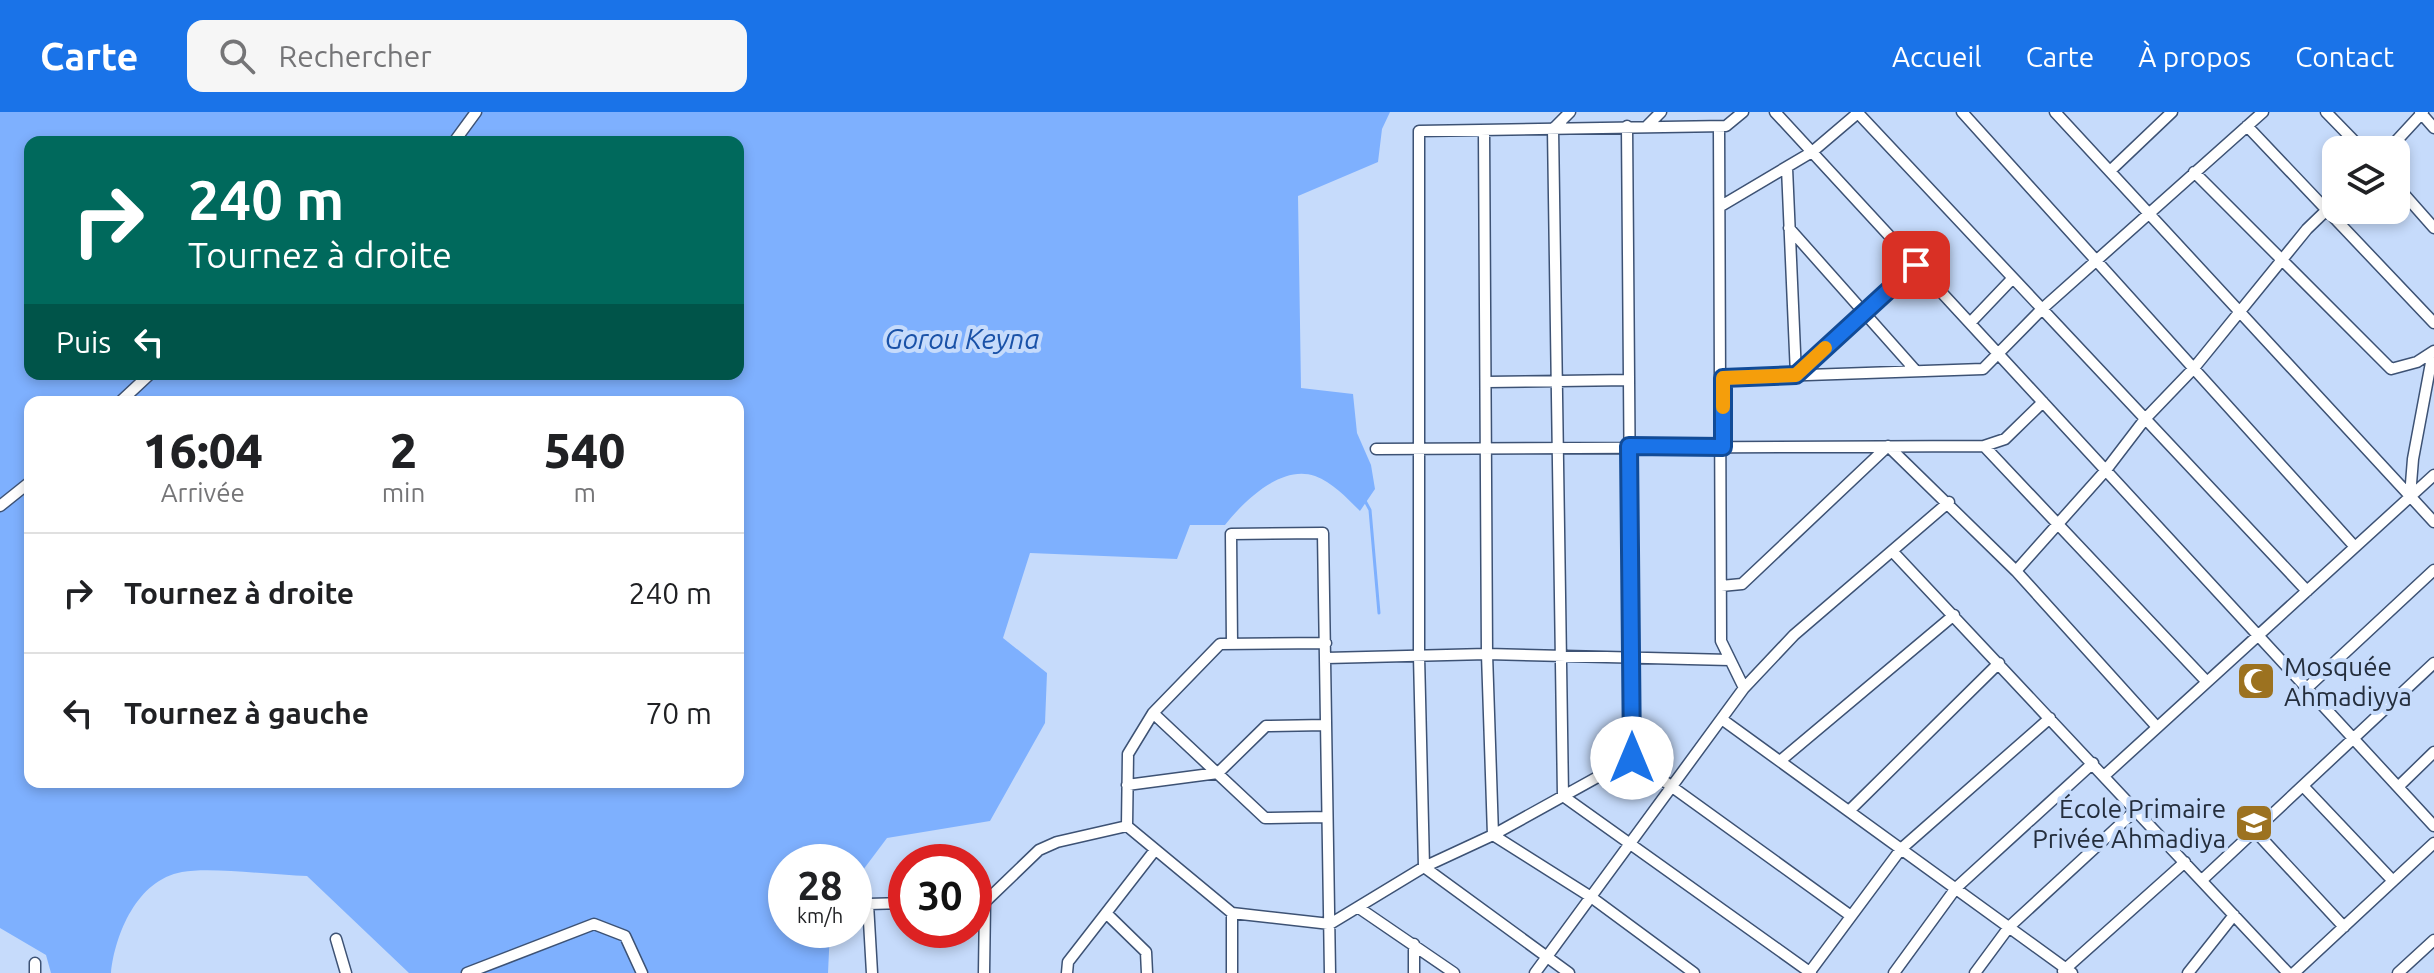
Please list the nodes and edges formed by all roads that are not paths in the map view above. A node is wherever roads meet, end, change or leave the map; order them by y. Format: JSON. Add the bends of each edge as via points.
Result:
{"nodes":[{"id":1,"x":476,"y":112,"type":"edge"},
{"id":2,"x":1570,"y":112,"type":"edge"},
{"id":3,"x":1661,"y":112,"type":"edge"},
{"id":4,"x":1743,"y":112,"type":"edge"},
{"id":5,"x":1775,"y":112,"type":"edge"},
{"id":6,"x":1962,"y":112,"type":"edge"},
{"id":7,"x":2172,"y":112,"type":"edge"},
{"id":8,"x":2263,"y":112,"type":"edge"},
{"id":9,"x":2326,"y":112,"type":"edge"},
{"id":10,"x":1859,"y":113,"type":"edge"},
{"id":11,"x":2421,"y":113,"type":"edge"},
{"id":12,"x":2060,"y":114,"type":"edge"},
{"id":13,"x":1627,"y":126,"type":"junction"},
{"id":14,"x":2247,"y":126,"type":"junction"},
{"id":15,"x":1646,"y":127,"type":"junction"},
{"id":16,"x":1719,"y":127,"type":"junction"},
{"id":17,"x":2434,"y":128,"type":"edge"},
{"id":18,"x":1553,"y":129,"type":"junction"},
{"id":19,"x":1484,"y":131,"type":"junction"},
{"id":20,"x":458,"y":136,"type":"edge"},
{"id":21,"x":2349,"y":136,"type":"edge"},
{"id":22,"x":2400,"y":136,"type":"edge"},
{"id":23,"x":1812,"y":152,"type":"junction"},
{"id":24,"x":1787,"y":168,"type":"junction"},
{"id":25,"x":2110,"y":171,"type":"junction"},
{"id":26,"x":2194,"y":172,"type":"junction"},
{"id":27,"x":2410,"y":201,"type":"edge"},
{"id":28,"x":2322,"y":205,"type":"edge"},
{"id":29,"x":1721,"y":206,"type":"junction"},
{"id":30,"x":2148,"y":213,"type":"junction"},
{"id":31,"x":2322,"y":216,"type":"edge"},
{"id":32,"x":2340,"y":224,"type":"edge"},
{"id":33,"x":1789,"y":228,"type":"junction"},
{"id":34,"x":2434,"y":228,"type":"edge"},
{"id":35,"x":2096,"y":260,"type":"junction"},
{"id":36,"x":2281,"y":261,"type":"junction"},
{"id":37,"x":1916,"y":265,"type":"junction"},
{"id":38,"x":2012,"y":279,"type":"junction"},
{"id":39,"x":2042,"y":309,"type":"junction"},
{"id":40,"x":1865,"y":311,"type":"junction"},
{"id":41,"x":2241,"y":313,"type":"junction"},
{"id":42,"x":1970,"y":323,"type":"junction"},
{"id":43,"x":2434,"y":323,"type":"edge"},
{"id":44,"x":2434,"y":352,"type":"edge"},
{"id":45,"x":1998,"y":353,"type":"junction"},
{"id":46,"x":2194,"y":368,"type":"junction"},
{"id":47,"x":1916,"y":371,"type":"junction"},
{"id":48,"x":1796,"y":375,"type":"junction"},
{"id":49,"x":1723,"y":378,"type":"junction"},
{"id":50,"x":144,"y":380,"type":"edge"},
{"id":51,"x":1629,"y":380,"type":"junction"},
{"id":52,"x":1556,"y":381,"type":"junction"},
{"id":53,"x":1487,"y":382,"type":"junction"},
{"id":54,"x":126,"y":396,"type":"edge"},
{"id":55,"x":2043,"y":402,"type":"junction"},
{"id":56,"x":2145,"y":419,"type":"junction"},
{"id":57,"x":1556,"y":446,"type":"junction"},
{"id":58,"x":1629,"y":446,"type":"junction"},
{"id":59,"x":1888,"y":446,"type":"junction"},
{"id":60,"x":1984,"y":446,"type":"junction"},
{"id":61,"x":1487,"y":447,"type":"junction"},
{"id":62,"x":1723,"y":447,"type":"junction"},
{"id":63,"x":1419,"y":448,"type":"junction"},
{"id":64,"x":1376,"y":449,"type":"dead end"},
{"id":65,"x":2106,"y":470,"type":"junction"},
{"id":66,"x":2434,"y":475,"type":"edge"},
{"id":67,"x":24,"y":487,"type":"edge"},
{"id":68,"x":2410,"y":496,"type":"junction"},
{"id":69,"x":1949,"y":502,"type":"junction"},
{"id":70,"x":0,"y":506,"type":"edge"},
{"id":71,"x":2434,"y":522,"type":"edge"},
{"id":72,"x":2058,"y":524,"type":"junction"},
{"id":73,"x":2355,"y":547,"type":"junction"},
{"id":74,"x":1893,"y":552,"type":"junction"},
{"id":75,"x":2434,"y":570,"type":"edge"},
{"id":76,"x":2016,"y":571,"type":"junction"},
{"id":77,"x":1721,"y":586,"type":"junction"},
{"id":78,"x":2307,"y":591,"type":"junction"},
{"id":79,"x":1954,"y":615,"type":"junction"},
{"id":80,"x":2258,"y":635,"type":"junction"},
{"id":81,"x":1326,"y":643,"type":"junction"},
{"id":82,"x":1232,"y":644,"type":"junction"},
{"id":83,"x":1487,"y":654,"type":"junction"},
{"id":84,"x":1419,"y":656,"type":"junction"},
{"id":85,"x":1559,"y":656,"type":"junction"},
{"id":86,"x":1631,"y":656,"type":"junction"},
{"id":87,"x":1326,"y":658,"type":"junction"},
{"id":88,"x":1730,"y":660,"type":"junction"},
{"id":89,"x":1999,"y":663,"type":"junction"},
{"id":90,"x":2434,"y":663,"type":"edge"},
{"id":91,"x":2207,"y":682,"type":"junction"},
{"id":92,"x":1744,"y":688,"type":"junction"},
{"id":93,"x":2307,"y":688,"type":"junction"},
{"id":94,"x":1153,"y":713,"type":"junction"},
{"id":95,"x":2050,"y":718,"type":"junction"},
{"id":96,"x":1723,"y":720,"type":"junction"},
{"id":97,"x":1326,"y":725,"type":"junction"},
{"id":98,"x":2157,"y":727,"type":"junction"},
{"id":99,"x":2354,"y":739,"type":"junction"},
{"id":100,"x":2434,"y":752,"type":"edge"},
{"id":101,"x":1632,"y":758,"type":"junction"},
{"id":102,"x":1780,"y":761,"type":"junction"},
{"id":103,"x":2093,"y":763,"type":"junction"},
{"id":104,"x":1218,"y":773,"type":"junction"},
{"id":105,"x":2104,"y":776,"type":"junction"},
{"id":106,"x":1127,"y":785,"type":"junction"},
{"id":107,"x":2303,"y":786,"type":"junction"},
{"id":108,"x":2398,"y":787,"type":"junction"},
{"id":109,"x":1673,"y":788,"type":"junction"},
{"id":110,"x":1563,"y":796,"type":"junction"},
{"id":111,"x":2136,"y":810,"type":"junction"},
{"id":112,"x":1849,"y":811,"type":"junction"},
{"id":113,"x":1327,"y":817,"type":"junction"},
{"id":114,"x":1127,"y":826,"type":"junction"},
{"id":115,"x":2434,"y":826,"type":"edge"},
{"id":116,"x":2255,"y":831,"type":"junction"},
{"id":117,"x":1493,"y":835,"type":"junction"},
{"id":118,"x":1632,"y":842,"type":"junction"},
{"id":119,"x":2434,"y":843,"type":"edge"},
{"id":120,"x":1901,"y":849,"type":"junction"},
{"id":121,"x":1155,"y":850,"type":"junction"},
{"id":122,"x":2185,"y":862,"type":"junction"},
{"id":123,"x":1424,"y":867,"type":"junction"},
{"id":124,"x":2202,"y":880,"type":"junction"},
{"id":125,"x":2393,"y":881,"type":"junction"},
{"id":126,"x":1956,"y":888,"type":"junction"},
{"id":127,"x":992,"y":891,"type":"edge"},
{"id":128,"x":1591,"y":897,"type":"junction"},
{"id":129,"x":888,"y":903,"type":"edge"},
{"id":130,"x":1359,"y":908,"type":"junction"},
{"id":131,"x":1106,"y":913,"type":"junction"},
{"id":132,"x":1232,"y":913,"type":"junction"},
{"id":133,"x":2234,"y":915,"type":"junction"},
{"id":134,"x":1851,"y":916,"type":"junction"},
{"id":135,"x":1330,"y":924,"type":"junction"},
{"id":136,"x":2009,"y":927,"type":"junction"},
{"id":137,"x":2344,"y":927,"type":"junction"},
{"id":138,"x":336,"y":939,"type":"dead end"},
{"id":139,"x":2434,"y":940,"type":"edge"},
{"id":140,"x":1414,"y":944,"type":"junction"},
{"id":141,"x":983,"y":948,"type":"edge"},
{"id":142,"x":1547,"y":958,"type":"junction"},
{"id":143,"x":2067,"y":971,"type":"edge"},
{"id":144,"x":346,"y":973,"type":"edge"},
{"id":145,"x":467,"y":973,"type":"edge"},
{"id":146,"x":642,"y":973,"type":"edge"},
{"id":147,"x":872,"y":973,"type":"edge"},
{"id":148,"x":984,"y":973,"type":"edge"},
{"id":149,"x":1067,"y":973,"type":"edge"},
{"id":150,"x":1147,"y":973,"type":"edge"},
{"id":151,"x":1232,"y":973,"type":"edge"},
{"id":152,"x":1330,"y":973,"type":"edge"},
{"id":153,"x":1414,"y":973,"type":"edge"},
{"id":154,"x":1454,"y":973,"type":"edge"},
{"id":155,"x":1535,"y":973,"type":"edge"},
{"id":156,"x":1569,"y":973,"type":"edge"},
{"id":157,"x":1694,"y":973,"type":"edge"},
{"id":158,"x":1810,"y":973,"type":"edge"},
{"id":159,"x":1894,"y":973,"type":"edge"},
{"id":160,"x":1975,"y":973,"type":"edge"},
{"id":161,"x":2188,"y":973,"type":"edge"},
{"id":162,"x":2291,"y":973,"type":"edge"},
{"id":163,"x":2398,"y":973,"type":"edge"}],
"edges":[{"from":1,"to":20,"type":"street"},
{"from":2,"to":18,"type":"street"},
{"from":3,"to":15,"type":"street"},
{"from":4,"to":16,"type":"street"},
{"from":5,"to":23,"type":"street"},
{"from":6,"to":35,"type":"street"},
{"from":7,"to":25,"type":"street"},
{"from":8,"to":14,"type":"street"},
{"from":9,"to":21,"type":"street"},
{"from":10,"to":23,"type":"street"},
{"from":10,"to":38,"type":"street"},
{"from":11,"to":17,"type":"street"},
{"from":11,"to":22,"type":"street"},
{"from":12,"to":25,"type":"street"},
{"from":13,"to":15,"type":"street"},
{"from":13,"to":18,"type":"street"},
{"from":13,"to":51,"type":"street"},
{"from":14,"to":26,"type":"street"},
{"from":14,"to":28,"type":"street"},
{"from":15,"to":16,"type":"street"},
{"from":16,"to":29,"type":"street"},
{"from":18,"to":19,"type":"street"},
{"from":18,"to":52,"type":"street"},
{"from":19,"to":53,"type":"street"},
{"from":19,"to":63,"type":"street","via":[[1419,131]]},
{"from":23,"to":24,"type":"street"},
{"from":23,"to":37,"type":"street"},
{"from":24,"to":29,"type":"street"},
{"from":24,"to":33,"type":"street"},
{"from":25,"to":30,"type":"street"},
{"from":26,"to":30,"type":"street"},
{"from":26,"to":36,"type":"street"},
{"from":27,"to":34,"type":"street"},
{"from":29,"to":49,"type":"street"},
{"from":30,"to":35,"type":"street"},
{"from":30,"to":41,"type":"street"},
{"from":31,"to":36,"type":"street"},
{"from":32,"to":43,"type":"street"},
{"from":33,"to":40,"type":"street"},
{"from":33,"to":48,"type":"street"},
{"from":35,"to":39,"type":"street"},
{"from":35,"to":46,"type":"street"},
{"from":36,"to":41,"type":"street"},
{"from":36,"to":44,"type":"street","via":[[2391,369]]},
{"from":37,"to":40,"type":"street"},
{"from":37,"to":42,"type":"street"},
{"from":38,"to":39,"type":"street"},
{"from":38,"to":42,"type":"street"},
{"from":39,"to":45,"type":"street"},
{"from":39,"to":56,"type":"street"},
{"from":40,"to":47,"type":"street"},
{"from":40,"to":48,"type":"street"},
{"from":41,"to":46,"type":"street"},
{"from":41,"to":68,"type":"street"},
{"from":42,"to":45,"type":"street"},
{"from":44,"to":68,"type":"street"},
{"from":45,"to":47,"type":"street","via":[[1983,369]]},
{"from":45,"to":55,"type":"street"},
{"from":46,"to":56,"type":"street"},
{"from":46,"to":73,"type":"street"},
{"from":47,"to":48,"type":"street"},
{"from":48,"to":49,"type":"street"},
{"from":49,"to":62,"type":"street"},
{"from":50,"to":54,"type":"street"},
{"from":51,"to":52,"type":"street"},
{"from":51,"to":58,"type":"street"},
{"from":52,"to":53,"type":"street"},
{"from":52,"to":57,"type":"street"},
{"from":53,"to":61,"type":"street"},
{"from":55,"to":60,"type":"street","via":[[2005,439]]},
{"from":55,"to":65,"type":"street"},
{"from":56,"to":65,"type":"street"},
{"from":56,"to":78,"type":"street"},
{"from":57,"to":58,"type":"street"},
{"from":57,"to":61,"type":"street"},
{"from":57,"to":85,"type":"street"},
{"from":58,"to":62,"type":"street"},
{"from":58,"to":86,"type":"street"},
{"from":59,"to":60,"type":"street"},
{"from":59,"to":62,"type":"street"},
{"from":59,"to":69,"type":"street"},
{"from":59,"to":77,"type":"street","via":[[1742,584]]},
{"from":60,"to":72,"type":"street"},
{"from":61,"to":63,"type":"street"},
{"from":61,"to":83,"type":"street"},
{"from":62,"to":77,"type":"street"},
{"from":63,"to":64,"type":"street"},
{"from":63,"to":84,"type":"street"},
{"from":65,"to":72,"type":"street"},
{"from":65,"to":80,"type":"street"},
{"from":66,"to":68,"type":"street"},
{"from":67,"to":70,"type":"street"},
{"from":68,"to":71,"type":"street"},
{"from":68,"to":73,"type":"street"},
{"from":69,"to":74,"type":"street"},
{"from":69,"to":76,"type":"street"},
{"from":72,"to":76,"type":"street"},
{"from":72,"to":91,"type":"street"},
{"from":73,"to":78,"type":"street"},
{"from":74,"to":79,"type":"street"},
{"from":74,"to":92,"type":"street","via":[[1794,635]]},
{"from":75,"to":93,"type":"street"},
{"from":76,"to":98,"type":"street"},
{"from":77,"to":88,"type":"street","via":[[1721,641]]},
{"from":78,"to":80,"type":"street"},
{"from":79,"to":89,"type":"street"},
{"from":79,"to":102,"type":"street"},
{"from":80,"to":91,"type":"street"},
{"from":80,"to":93,"type":"street"},
{"from":81,"to":82,"type":"street"},
{"from":81,"to":82,"type":"street","via":[[1323,533],[1231,534]]},
{"from":81,"to":87,"type":"street"},
{"from":82,"to":94,"type":"street","via":[[1220,644]]},
{"from":83,"to":84,"type":"street"},
{"from":83,"to":85,"type":"street"},
{"from":83,"to":117,"type":"street"},
{"from":84,"to":87,"type":"street"},
{"from":84,"to":123,"type":"street"},
{"from":85,"to":86,"type":"street"},
{"from":85,"to":110,"type":"street"},
{"from":86,"to":88,"type":"street"},
{"from":86,"to":101,"type":"street"},
{"from":87,"to":97,"type":"street"},
{"from":88,"to":92,"type":"street"},
{"from":89,"to":95,"type":"street"},
{"from":89,"to":112,"type":"street"},
{"from":90,"to":99,"type":"street"},
{"from":91,"to":98,"type":"street"},
{"from":92,"to":96,"type":"street"},
{"from":93,"to":99,"type":"street"},
{"from":94,"to":104,"type":"street"},
{"from":94,"to":106,"type":"street","via":[[1128,754]]},
{"from":95,"to":103,"type":"street"},
{"from":95,"to":120,"type":"street"},
{"from":96,"to":102,"type":"street"},
{"from":96,"to":109,"type":"street"},
{"from":97,"to":104,"type":"street","via":[[1266,726]]},
{"from":97,"to":113,"type":"street"},
{"from":98,"to":105,"type":"street"},
{"from":99,"to":107,"type":"street"},
{"from":99,"to":108,"type":"street"},
{"from":100,"to":108,"type":"street"},
{"from":101,"to":109,"type":"street"},
{"from":101,"to":110,"type":"street"},
{"from":102,"to":112,"type":"street"},
{"from":103,"to":105,"type":"street"},
{"from":103,"to":126,"type":"street"},
{"from":104,"to":106,"type":"street"},
{"from":104,"to":113,"type":"street","via":[[1265,818]]},
{"from":105,"to":111,"type":"street"},
{"from":106,"to":114,"type":"street"},
{"from":107,"to":116,"type":"street"},
{"from":107,"to":125,"type":"street"},
{"from":108,"to":115,"type":"street"},
{"from":109,"to":118,"type":"street"},
{"from":109,"to":134,"type":"street"},
{"from":110,"to":117,"type":"street"},
{"from":110,"to":118,"type":"street"},
{"from":111,"to":122,"type":"street"},
{"from":111,"to":136,"type":"street"},
{"from":112,"to":120,"type":"street"},
{"from":113,"to":135,"type":"street"},
{"from":114,"to":121,"type":"street"},
{"from":114,"to":127,"type":"street","via":[[1039,850]]},
{"from":116,"to":124,"type":"street"},
{"from":116,"to":137,"type":"street"},
{"from":117,"to":123,"type":"street"},
{"from":117,"to":128,"type":"street"},
{"from":118,"to":128,"type":"street"},
{"from":118,"to":158,"type":"street"},
{"from":119,"to":125,"type":"street"},
{"from":120,"to":126,"type":"street"},
{"from":120,"to":134,"type":"street"},
{"from":121,"to":131,"type":"street"},
{"from":121,"to":132,"type":"street"},
{"from":122,"to":124,"type":"street"},
{"from":122,"to":143,"type":"street"},
{"from":123,"to":130,"type":"street"},
{"from":123,"to":142,"type":"street"},
{"from":124,"to":133,"type":"street"},
{"from":125,"to":137,"type":"street"},
{"from":126,"to":136,"type":"street"},
{"from":126,"to":159,"type":"street"},
{"from":128,"to":142,"type":"street"},
{"from":128,"to":157,"type":"street"},
{"from":129,"to":147,"type":"street","via":[[868,904]]},
{"from":130,"to":135,"type":"street"},
{"from":130,"to":140,"type":"street"},
{"from":131,"to":149,"type":"street","via":[[1068,962]]},
{"from":131,"to":150,"type":"street","via":[[1146,952]]},
{"from":132,"to":135,"type":"street"},
{"from":132,"to":151,"type":"street"},
{"from":133,"to":161,"type":"street"},
{"from":133,"to":162,"type":"street"},
{"from":134,"to":158,"type":"street"},
{"from":135,"to":152,"type":"street"},
{"from":136,"to":143,"type":"street"},
{"from":136,"to":160,"type":"street"},
{"from":137,"to":162,"type":"street"},
{"from":138,"to":144,"type":"street"},
{"from":139,"to":163,"type":"street"},
{"from":140,"to":153,"type":"street"},
{"from":140,"to":154,"type":"street"},
{"from":141,"to":148,"type":"street"},
{"from":142,"to":155,"type":"street"},
{"from":142,"to":156,"type":"street"},
{"from":145,"to":146,"type":"street","via":[[594,924],[625,936]]}]}
